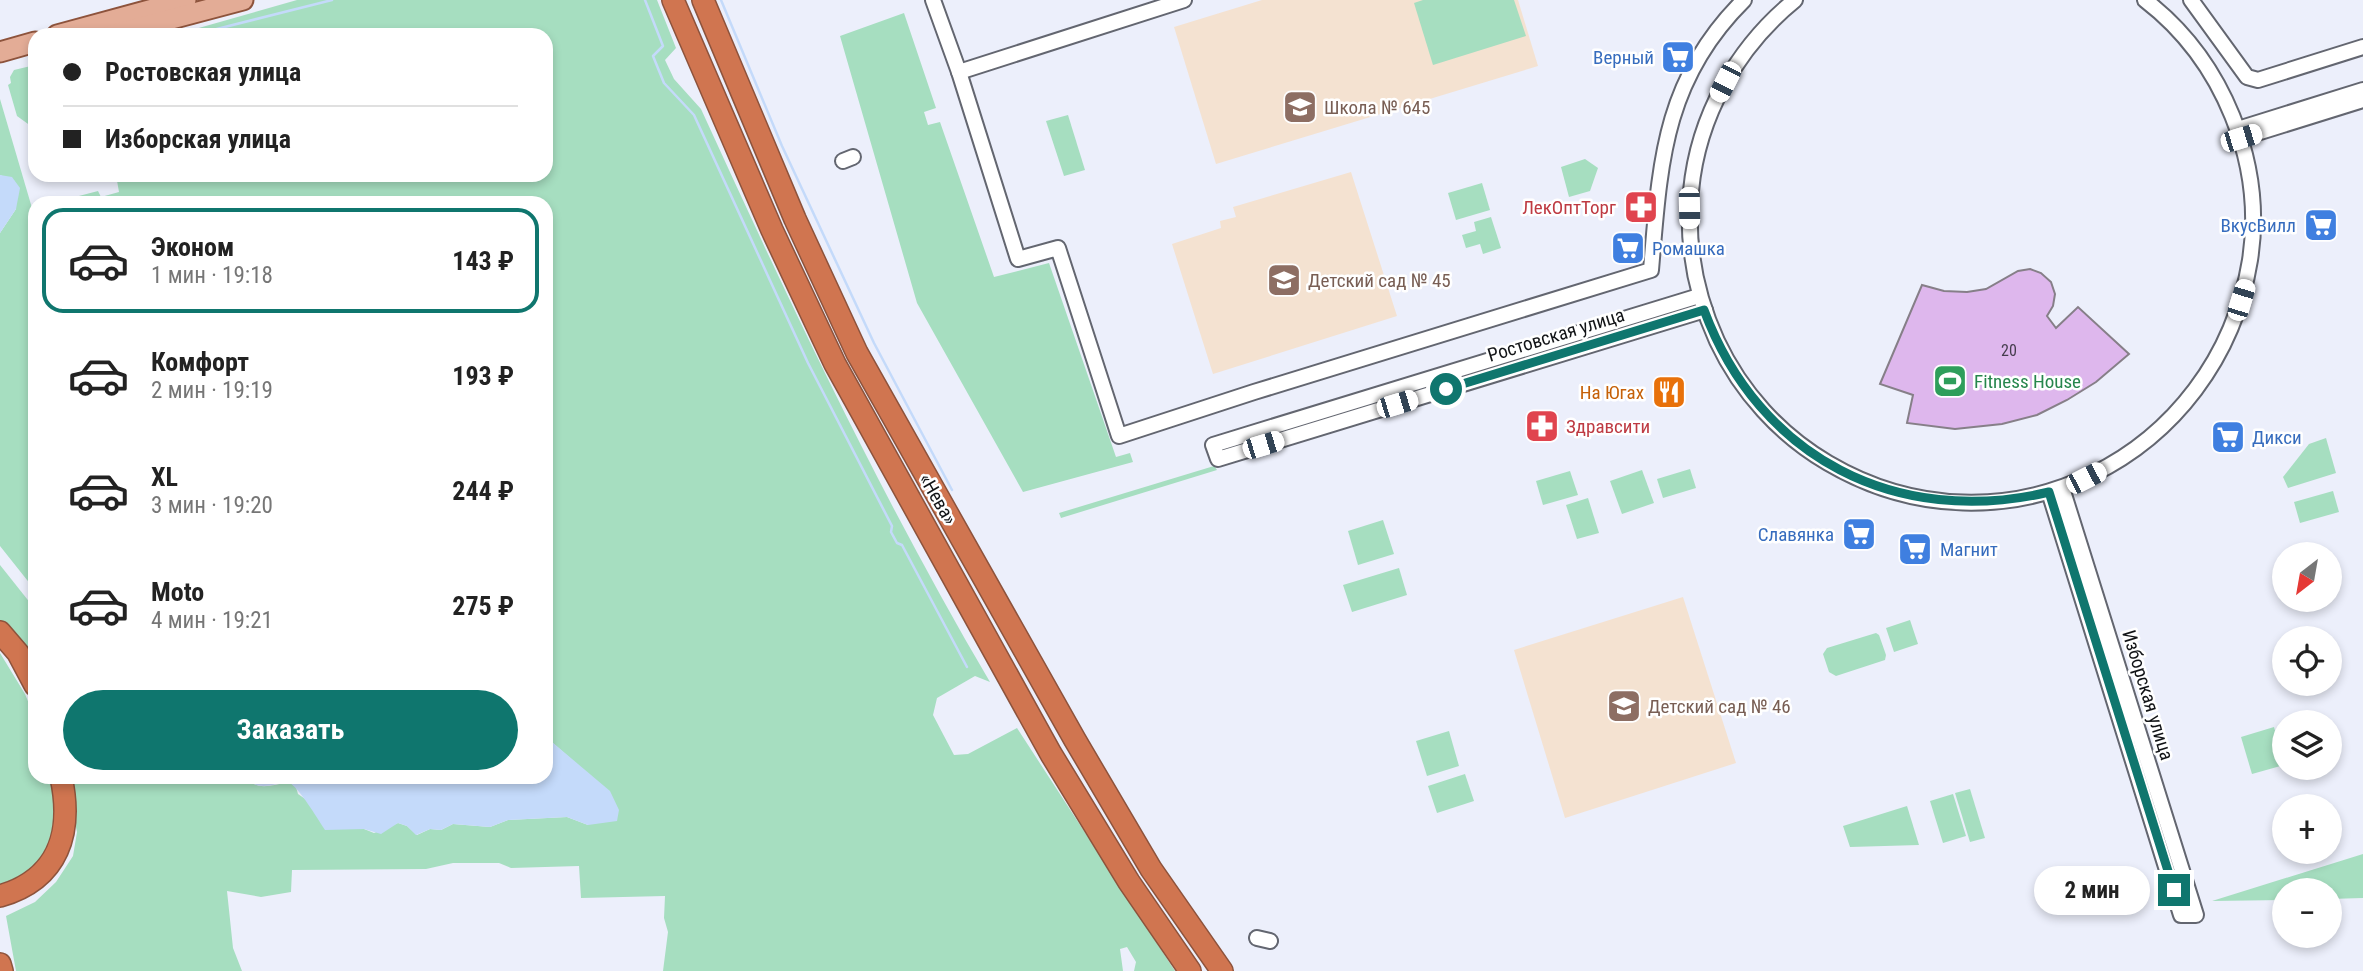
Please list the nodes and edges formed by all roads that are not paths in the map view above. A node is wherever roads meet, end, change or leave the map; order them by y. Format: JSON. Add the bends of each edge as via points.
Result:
{"nodes":[{"id":1,"x":186,"y":0,"type":"edge"},
{"id":2,"x":243,"y":0,"type":"edge"},
{"id":3,"x":673,"y":0,"type":"edge"},
{"id":4,"x":703,"y":0,"type":"edge"},
{"id":5,"x":933,"y":0,"type":"edge"},
{"id":6,"x":1184,"y":0,"type":"edge"},
{"id":7,"x":1744,"y":0,"type":"edge"},
{"id":8,"x":1795,"y":0,"type":"edge"},
{"id":9,"x":2145,"y":0,"type":"edge"},
{"id":10,"x":2191,"y":0,"type":"edge"},
{"id":11,"x":83,"y":28,"type":"edge"},
{"id":12,"x":137,"y":28,"type":"edge"},
{"id":13,"x":28,"y":44,"type":"edge"},
{"id":14,"x":2363,"y":47,"type":"edge"},
{"id":15,"x":0,"y":52,"type":"edge"},
{"id":16,"x":28,"y":56,"type":"edge"},
{"id":17,"x":0,"y":62,"type":"edge"},
{"id":18,"x":960,"y":72,"type":"junction"},
{"id":19,"x":2363,"y":90,"type":"edge"},
{"id":20,"x":2363,"y":100,"type":"edge"},
{"id":21,"x":2239,"y":134,"type":"junction"},
{"id":22,"x":1702,"y":303,"type":"junction"},
{"id":23,"x":1215,"y":452,"type":"dead end"},
{"id":24,"x":2056,"y":490,"type":"junction"},
{"id":25,"x":0,"y":632,"type":"edge"},
{"id":26,"x":28,"y":672,"type":"edge"},
{"id":27,"x":63,"y":787,"type":"edge"},
{"id":28,"x":0,"y":896,"type":"edge"},
{"id":29,"x":2189,"y":915,"type":"dead end"},
{"id":30,"x":0,"y":964,"type":"edge"},
{"id":31,"x":2,"y":971,"type":"edge"},
{"id":32,"x":1191,"y":971,"type":"edge"},
{"id":33,"x":1222,"y":971,"type":"edge"}],
"edges":[{"from":1,"to":11,"type":"main road"},
{"from":2,"to":12,"type":"main road"},
{"from":3,"to":32,"type":"highway","name":"«Нева»","via":[[835,364],[1051,754],[1129,882]]},
{"from":4,"to":33,"type":"highway","name":"«Нева»","via":[[795,219],[858,353],[1075,740],[1151,869]]},
{"from":5,"to":18,"type":"street"},
{"from":6,"to":18,"type":"street"},
{"from":7,"to":18,"type":"street","via":[[1710,38],[1674,108],[1664,146],[1651,270],[1119,436],[1058,248],[1018,259]]},
{"from":8,"to":22,"type":"street","via":[[1748,47],[1707,120],[1689,208],[1692,258]]},
{"from":9,"to":21,"type":"street","via":[[2184,36],[2206,65]]},
{"from":10,"to":14,"type":"street","via":[[2247,77],[2258,80]]},
{"from":13,"to":15,"type":"main road"},
{"from":16,"to":17,"type":"main road"},
{"from":19,"to":21,"type":"street"},
{"from":20,"to":21,"type":"street"},
{"from":21,"to":24,"type":"street","via":[[2249,174],[2252,247],[2246,283],[2222,350],[2185,404],[2150,439],[2108,467]]},
{"from":22,"to":23,"type":"street","name":"Ростовская улица"},
{"from":22,"to":24,"type":"street","via":[[1722,351],[1760,407],[1794,440],[1844,472],[1876,486],[1945,502],[1992,502]]},
{"from":24,"to":29,"type":"street","name":"Изборская улица"},
{"from":25,"to":26,"type":"highway"},
{"from":27,"to":28,"type":"highway","via":[[64,833],[55,855],[32,881]]},
{"from":30,"to":31,"type":"highway"}]}
